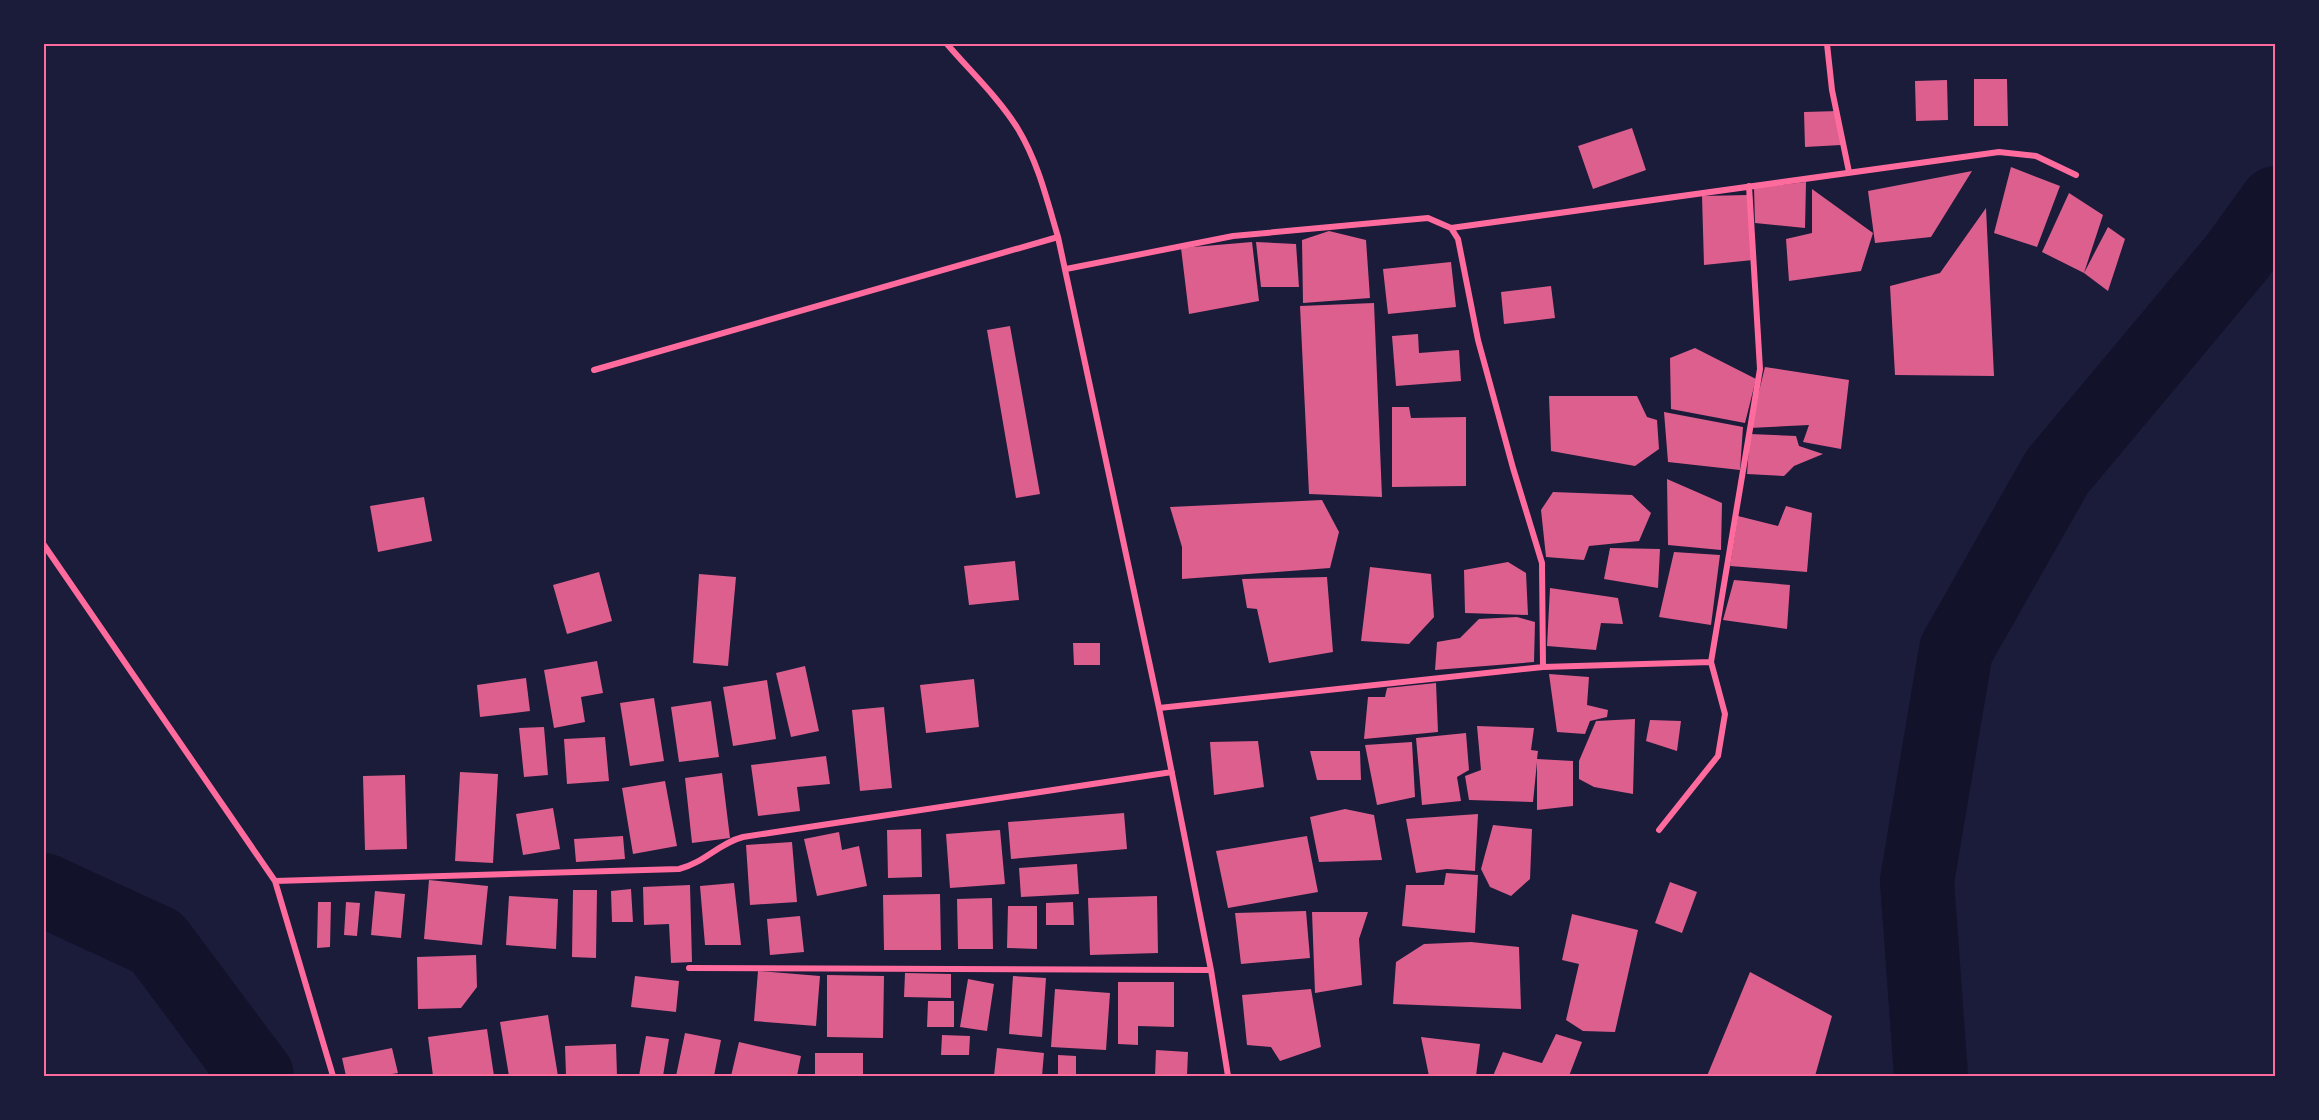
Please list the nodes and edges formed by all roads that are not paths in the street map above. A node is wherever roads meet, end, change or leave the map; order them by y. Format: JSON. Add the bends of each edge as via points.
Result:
{"nodes":[{"id":1,"x":946,"y":44,"type":"edge"},
{"id":2,"x":1827,"y":44,"type":"edge"},
{"id":3,"x":1849,"y":172,"type":"junction"},
{"id":4,"x":2076,"y":175,"type":"dead end"},
{"id":5,"x":1749,"y":186,"type":"junction"},
{"id":6,"x":1451,"y":228,"type":"junction"},
{"id":7,"x":1058,"y":237,"type":"junction"},
{"id":8,"x":1066,"y":269,"type":"junction"},
{"id":9,"x":594,"y":369,"type":"dead end"},
{"id":10,"x":44,"y":545,"type":"edge"},
{"id":11,"x":1711,"y":662,"type":"junction"},
{"id":12,"x":1543,"y":667,"type":"junction"},
{"id":13,"x":1159,"y":708,"type":"junction"},
{"id":14,"x":1172,"y":772,"type":"junction"},
{"id":15,"x":1659,"y":830,"type":"dead end"},
{"id":16,"x":275,"y":881,"type":"junction"},
{"id":17,"x":689,"y":968,"type":"dead end"},
{"id":18,"x":1211,"y":970,"type":"junction"},
{"id":19,"x":333,"y":1077,"type":"edge"},
{"id":20,"x":1228,"y":1077,"type":"edge"}],
"edges":[{"from":1,"to":7,"type":"street","via":[[1017,127],[1043,184]]},
{"from":2,"to":3,"type":"street"},
{"from":3,"to":4,"type":"street","via":[[1999,152],[2036,156]]},
{"from":3,"to":5,"type":"street"},
{"from":5,"to":6,"type":"street"},
{"from":5,"to":11,"type":"street","via":[[1760,369]]},
{"from":6,"to":8,"type":"street","via":[[1428,218],[1233,236]]},
{"from":6,"to":12,"type":"street","via":[[1458,239],[1478,340],[1542,563]]},
{"from":7,"to":8,"type":"street"},
{"from":7,"to":9,"type":"street"},
{"from":8,"to":13,"type":"street"},
{"from":10,"to":16,"type":"street"},
{"from":11,"to":12,"type":"street"},
{"from":11,"to":15,"type":"street","via":[[1725,714],[1718,756]]},
{"from":12,"to":13,"type":"street"},
{"from":13,"to":14,"type":"street"},
{"from":14,"to":16,"type":"street","via":[[743,837],[727,841],[694,866],[679,869]]},
{"from":14,"to":18,"type":"street"},
{"from":16,"to":19,"type":"street"},
{"from":17,"to":18,"type":"street"},
{"from":18,"to":20,"type":"street"}]}
